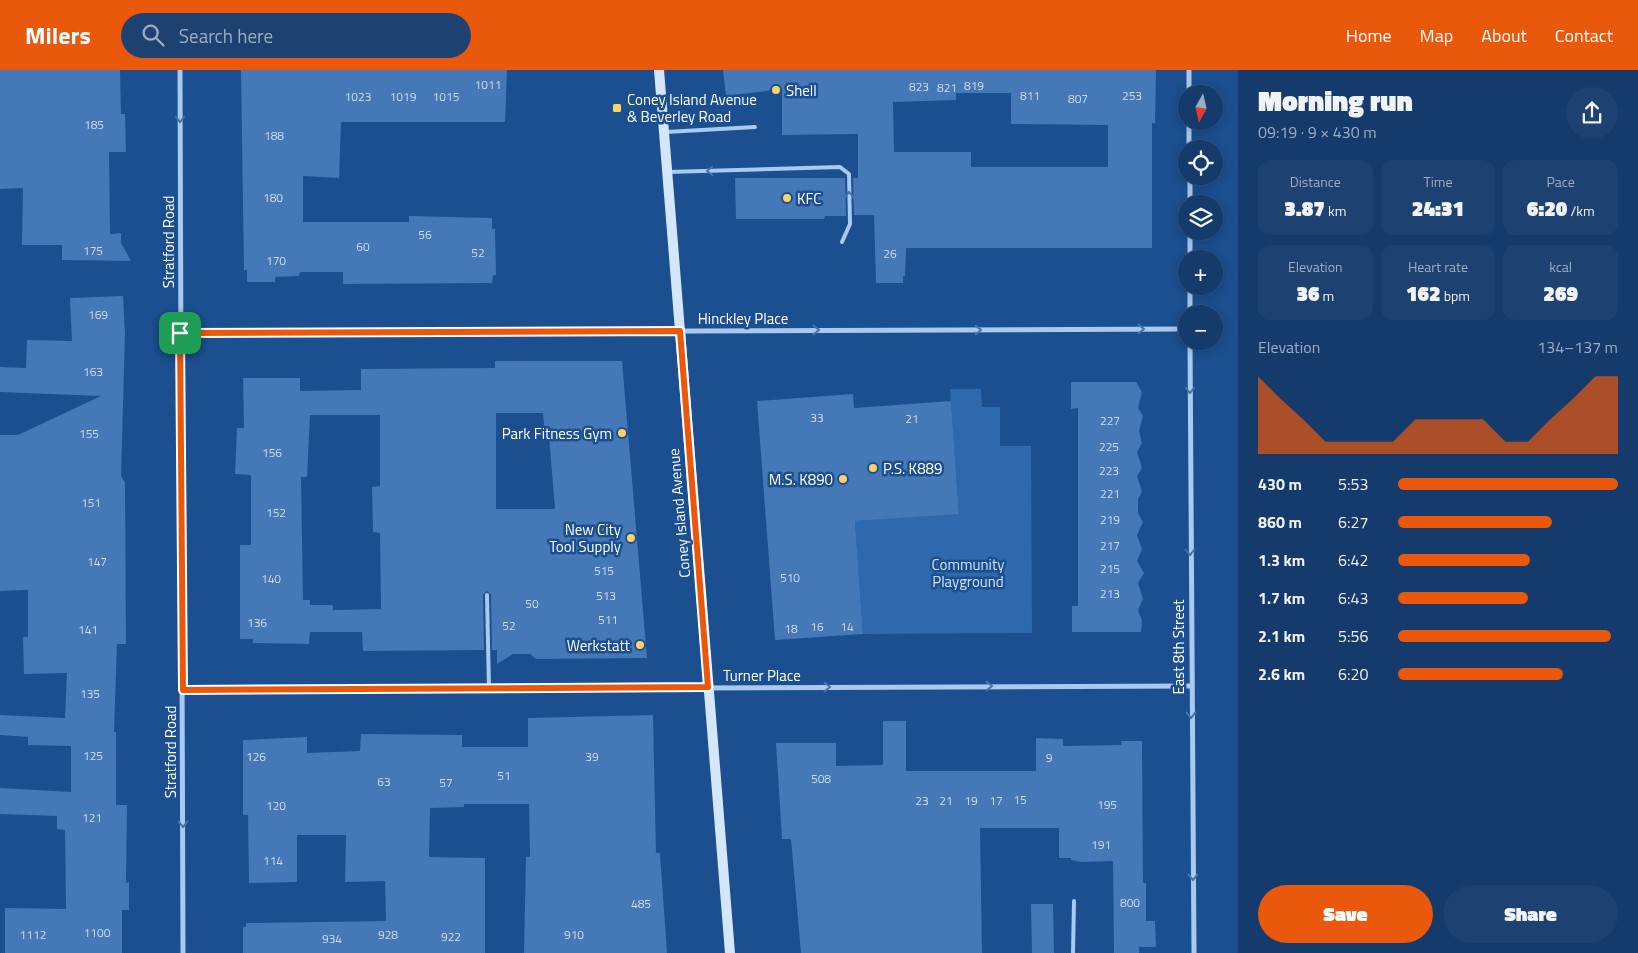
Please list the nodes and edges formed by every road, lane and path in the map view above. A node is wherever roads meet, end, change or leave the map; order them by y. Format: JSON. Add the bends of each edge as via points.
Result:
{"nodes":[{"id":1,"x":180,"y":70,"type":"edge"},
{"id":2,"x":659,"y":70,"type":"edge"},
{"id":3,"x":1189,"y":70,"type":"edge"},
{"id":4,"x":1189,"y":85,"type":"edge"},
{"id":5,"x":755,"y":127,"type":"dead end"},
{"id":6,"x":664,"y":133,"type":"junction"},
{"id":7,"x":667,"y":172,"type":"junction"},
{"id":8,"x":842,"y":242,"type":"dead end"},
{"id":9,"x":1178,"y":329,"type":"edge"},
{"id":10,"x":680,"y":331,"type":"junction"},
{"id":11,"x":180,"y":333,"type":"junction"},
{"id":12,"x":1190,"y":350,"type":"edge"},
{"id":13,"x":487,"y":595,"type":"dead end"},
{"id":14,"x":1191,"y":686,"type":"junction"},
{"id":15,"x":708,"y":687,"type":"junction"},
{"id":16,"x":489,"y":689,"type":"junction"},
{"id":17,"x":183,"y":690,"type":"junction"},
{"id":18,"x":1074,"y":901,"type":"dead end"},
{"id":19,"x":183,"y":953,"type":"edge"},
{"id":20,"x":730,"y":953,"type":"edge"},
{"id":21,"x":1073,"y":953,"type":"edge"},
{"id":22,"x":1194,"y":953,"type":"edge"}],
"edges":[{"from":1,"to":11,"type":"street","name":"Stratford Road","one_way":true},
{"from":2,"to":6,"type":"main road","name":"Coney Island Avenue"},
{"from":3,"to":4,"type":"street"},
{"from":5,"to":6,"type":"lane"},
{"from":6,"to":7,"type":"main road","name":"Coney Island Avenue"},
{"from":8,"to":7,"type":"lane","one_way":true,"via":[[850,224],[849,174],[840,167]]},
{"from":7,"to":10,"type":"main road","name":"Coney Island Avenue"},
{"from":10,"to":9,"type":"street","name":"Hinckley Place","one_way":true},
{"from":10,"to":11,"type":"street","name":"Hinckley Place"},
{"from":10,"to":15,"type":"main road","name":"Coney Island Avenue"},
{"from":11,"to":17,"type":"street","name":"Stratford Road"},
{"from":12,"to":14,"type":"street","name":"East 8th Street","one_way":true},
{"from":13,"to":16,"type":"lane"},
{"from":15,"to":14,"type":"street","name":"Turner Place","one_way":true},
{"from":14,"to":22,"type":"street","name":"East 8th Street","one_way":true},
{"from":15,"to":16,"type":"street","name":"Turner Place"},
{"from":15,"to":20,"type":"main road","name":"Coney Island Avenue"},
{"from":16,"to":17,"type":"street","name":"Turner Place"},
{"from":17,"to":19,"type":"street","name":"Stratford Road","one_way":true},
{"from":18,"to":21,"type":"lane"}]}
